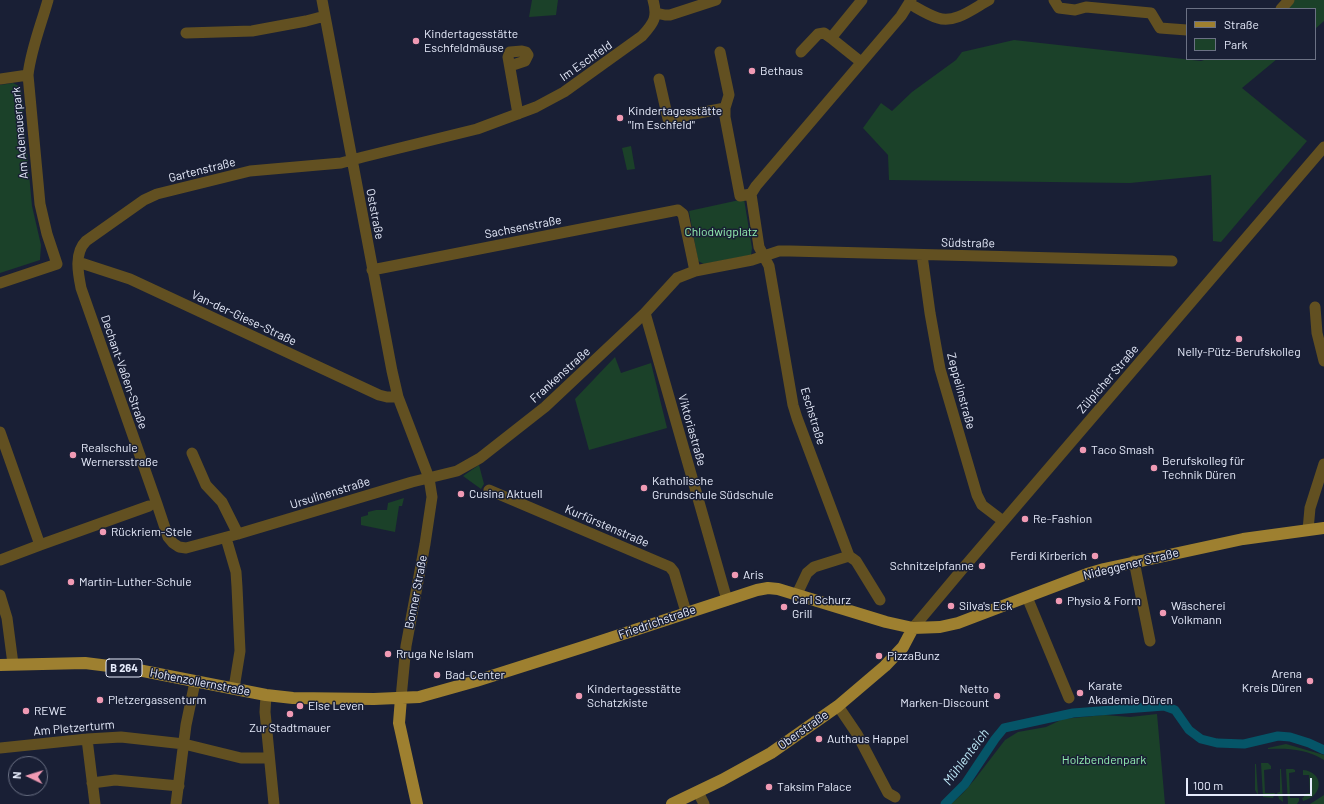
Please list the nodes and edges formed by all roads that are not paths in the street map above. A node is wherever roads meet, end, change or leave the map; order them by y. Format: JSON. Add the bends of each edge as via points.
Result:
{"nodes":[{"id":1,"x":48,"y":0,"type":"edge"},
{"id":2,"x":322,"y":0,"type":"edge"},
{"id":3,"x":653,"y":0,"type":"edge"},
{"id":4,"x":716,"y":0,"type":"edge"},
{"id":5,"x":862,"y":0,"type":"edge"},
{"id":6,"x":989,"y":0,"type":"edge"},
{"id":7,"x":1054,"y":0,"type":"edge"},
{"id":8,"x":1289,"y":0,"type":"edge"},
{"id":9,"x":911,"y":2,"type":"edge"},
{"id":10,"x":1283,"y":8,"type":"edge"},
{"id":11,"x":656,"y":13,"type":"junction"},
{"id":12,"x":325,"y":16,"type":"junction"},
{"id":13,"x":1186,"y":30,"type":"edge"},
{"id":14,"x":186,"y":33,"type":"dead end"},
{"id":15,"x":831,"y":38,"type":"junction"},
{"id":16,"x":720,"y":52,"type":"dead end"},
{"id":17,"x":801,"y":52,"type":"dead end"},
{"id":18,"x":861,"y":62,"type":"junction"},
{"id":19,"x":510,"y":66,"type":"dead end"},
{"id":20,"x":28,"y":75,"type":"junction"},
{"id":21,"x":0,"y":79,"type":"edge"},
{"id":22,"x":659,"y":80,"type":"dead end"},
{"id":23,"x":724,"y":108,"type":"junction"},
{"id":24,"x":518,"y":114,"type":"junction"},
{"id":25,"x":1324,"y":147,"type":"edge"},
{"id":26,"x":351,"y":160,"type":"junction"},
{"id":27,"x":751,"y":194,"type":"junction"},
{"id":28,"x":763,"y":255,"type":"junction"},
{"id":29,"x":922,"y":255,"type":"junction"},
{"id":30,"x":78,"y":257,"type":"junction"},
{"id":31,"x":1172,"y":261,"type":"dead end"},
{"id":32,"x":372,"y":270,"type":"junction"},
{"id":33,"x":695,"y":271,"type":"junction"},
{"id":34,"x":0,"y":283,"type":"edge"},
{"id":35,"x":1315,"y":307,"type":"dead end"},
{"id":36,"x":645,"y":313,"type":"junction"},
{"id":37,"x":1324,"y":362,"type":"edge"},
{"id":38,"x":398,"y":398,"type":"junction"},
{"id":39,"x":0,"y":432,"type":"edge"},
{"id":40,"x":192,"y":453,"type":"dead end"},
{"id":41,"x":1324,"y":464,"type":"edge"},
{"id":42,"x":429,"y":478,"type":"junction"},
{"id":43,"x":490,"y":490,"type":"dead end"},
{"id":44,"x":149,"y":506,"type":"dead end"},
{"id":45,"x":1003,"y":521,"type":"junction"},
{"id":46,"x":1324,"y":528,"type":"edge"},
{"id":47,"x":1308,"y":530,"type":"junction"},
{"id":48,"x":238,"y":534,"type":"junction"},
{"id":49,"x":226,"y":538,"type":"junction"},
{"id":50,"x":173,"y":543,"type":"joint"},
{"id":51,"x":40,"y":545,"type":"junction"},
{"id":52,"x":849,"y":556,"type":"junction"},
{"id":53,"x":0,"y":560,"type":"edge"},
{"id":54,"x":1134,"y":561,"type":"junction"},
{"id":55,"x":0,"y":594,"type":"edge"},
{"id":56,"x":797,"y":594,"type":"junction"},
{"id":57,"x":1027,"y":597,"type":"junction"},
{"id":58,"x":727,"y":600,"type":"junction"},
{"id":59,"x":880,"y":600,"type":"dead end"},
{"id":60,"x":686,"y":612,"type":"junction"},
{"id":61,"x":913,"y":628,"type":"junction"},
{"id":62,"x":1150,"y":641,"type":"dead end"},
{"id":63,"x":13,"y":664,"type":"junction"},
{"id":64,"x":0,"y":665,"type":"edge"},
{"id":65,"x":195,"y":682,"type":"junction"},
{"id":66,"x":234,"y":688,"type":"junction"},
{"id":67,"x":266,"y":695,"type":"junction"},
{"id":68,"x":401,"y":698,"type":"junction"},
{"id":69,"x":1069,"y":698,"type":"dead end"},
{"id":70,"x":838,"y":706,"type":"junction"},
{"id":71,"x":87,"y":739,"type":"junction"},
{"id":72,"x":184,"y":744,"type":"junction"},
{"id":73,"x":0,"y":748,"type":"edge"},
{"id":74,"x":269,"y":758,"type":"junction"},
{"id":75,"x":92,"y":783,"type":"junction"},
{"id":76,"x":179,"y":786,"type":"junction"},
{"id":77,"x":698,"y":792,"type":"junction"},
{"id":78,"x":895,"y":797,"type":"dead end"},
{"id":79,"x":95,"y":804,"type":"edge"},
{"id":80,"x":176,"y":804,"type":"edge"},
{"id":81,"x":274,"y":804,"type":"edge"},
{"id":82,"x":417,"y":804,"type":"edge"},
{"id":83,"x":672,"y":804,"type":"edge"},
{"id":84,"x":704,"y":804,"type":"edge"}],
"edges":[{"from":1,"to":20,"type":"street","name":"Am Adenauerpark","via":[[30,59]]},
{"from":2,"to":12,"type":"street","name":"Oststraße"},
{"from":3,"to":11,"type":"street"},
{"from":4,"to":11,"type":"street","via":[[670,15]]},
{"from":5,"to":15,"type":"street"},
{"from":6,"to":9,"type":"street","via":[[946,20],[933,17]]},
{"from":7,"to":13,"type":"street","via":[[1059,8],[1070,10],[1086,7],[1151,13],[1160,28]]},
{"from":8,"to":10,"type":"street"},
{"from":9,"to":18,"type":"street","via":[[902,16]]},
{"from":11,"to":24,"type":"street","name":"Im Eschfeld","via":[[649,29],[630,46],[564,92]]},
{"from":12,"to":14,"type":"street","via":[[252,31]]},
{"from":12,"to":26,"type":"street","name":"Oststraße"},
{"from":15,"to":17,"type":"street","via":[[824,33],[818,34]]},
{"from":15,"to":18,"type":"street"},
{"from":16,"to":23,"type":"street","via":[[729,95]]},
{"from":18,"to":27,"type":"street"},
{"from":19,"to":24,"type":"street"},
{"from":20,"to":21,"type":"street"},
{"from":20,"to":34,"type":"street","name":"Am Adenauerpark","via":[[40,204],[57,264]]},
{"from":22,"to":23,"type":"street","via":[[668,119]]},
{"from":23,"to":27,"type":"street","via":[[740,196]]},
{"from":24,"to":26,"type":"street","name":"Im Eschfeld","via":[[477,129]]},
{"from":25,"to":45,"type":"street","name":"Zülpicher Straße"},
{"from":26,"to":30,"type":"street","name":"Gartenstraße","via":[[250,171],[157,194],[144,200],[86,241],[81,246]]},
{"from":26,"to":32,"type":"street","name":"Oststraße"},
{"from":27,"to":28,"type":"street","via":[[759,247]]},
{"from":28,"to":29,"type":"street","name":"Südstraße","via":[[779,251]]},
{"from":28,"to":33,"type":"street","via":[[752,260]]},
{"from":28,"to":52,"type":"street","name":"Eschstraße","via":[[769,266],[793,405]]},
{"from":29,"to":31,"type":"street","name":"Südstraße"},
{"from":29,"to":45,"type":"street","name":"Zeppelinstraße","via":[[940,370],[977,495],[982,505]]},
{"from":30,"to":38,"type":"street","name":"Van-der-Giese-Straße","via":[[379,395]]},
{"from":30,"to":50,"type":"street","name":"Dechant-Vaßen-Straße","via":[[81,288],[168,537]]},
{"from":32,"to":33,"type":"street","name":"Sachsenstraße","via":[[678,210],[684,214]]},
{"from":32,"to":38,"type":"street","name":"Oststraße"},
{"from":33,"to":36,"type":"street","name":"Frankenstraße","via":[[677,278]]},
{"from":35,"to":37,"type":"street"},
{"from":36,"to":42,"type":"street","name":"Frankenstraße","via":[[545,407],[480,458],[457,471]]},
{"from":36,"to":58,"type":"street","name":"Viktoriastraße"},
{"from":38,"to":42,"type":"street","name":"Oststraße"},
{"from":39,"to":51,"type":"street"},
{"from":40,"to":48,"type":"street","via":[[206,485],[222,502]]},
{"from":41,"to":47,"type":"street","via":[[1310,508]]},
{"from":42,"to":48,"type":"street","name":"Ursulinenstraße"},
{"from":42,"to":68,"type":"street","name":"Bonner Straße","via":[[432,497],[406,646]]},
{"from":43,"to":60,"type":"street","name":"Kurfürstenstraße","via":[[670,567],[674,572]]},
{"from":44,"to":51,"type":"street"},
{"from":45,"to":61,"type":"street","name":"Zülpicher Straße"},
{"from":46,"to":47,"type":"main road","name":"Nideggener Straße"},
{"from":47,"to":54,"type":"main road","name":"Nideggener Straße","via":[[1248,538]]},
{"from":48,"to":49,"type":"street","name":"Ursulinenstraße"},
{"from":49,"to":50,"type":"street","name":"Ursulinenstraße","via":[[186,548]]},
{"from":49,"to":66,"type":"street","via":[[236,572],[237,586],[240,651]]},
{"from":51,"to":53,"type":"street"},
{"from":52,"to":56,"type":"street","via":[[814,567],[807,573]]},
{"from":52,"to":59,"type":"street","via":[[856,561]]},
{"from":54,"to":57,"type":"main road","name":"Nideggener Straße","via":[[1087,574]]},
{"from":54,"to":62,"type":"street"},
{"from":55,"to":63,"type":"street","via":[[7,618]]},
{"from":56,"to":58,"type":"main road","name":"Friedrichstraße","via":[[768,588]]},
{"from":56,"to":61,"type":"main road","name":"Friedrichstraße"},
{"from":57,"to":61,"type":"main road","name":"Nideggener Straße","via":[[946,626]]},
{"from":57,"to":69,"type":"street"},
{"from":58,"to":60,"type":"main road","name":"Friedrichstraße"},
{"from":60,"to":68,"type":"main road","name":"Friedrichstraße","via":[[476,681],[428,695]]},
{"from":61,"to":70,"type":"main road","name":"Oberstraße","via":[[902,647],[885,666]]},
{"from":63,"to":64,"type":"main road","name":"Hohenzollernstraße","number":"B 264"},
{"from":63,"to":65,"type":"main road","name":"Hohenzollernstraße","number":"B 264","via":[[85,663]]},
{"from":65,"to":66,"type":"main road","name":"Hohenzollernstraße","number":"B 264"},
{"from":65,"to":72,"type":"street"},
{"from":66,"to":67,"type":"main road","name":"Hohenzollernstraße","number":"B 264"},
{"from":67,"to":68,"type":"main road","name":"Hohenzollernstraße","number":"B 264","via":[[293,698]]},
{"from":67,"to":74,"type":"street"},
{"from":68,"to":82,"type":"main road","name":"Bonner Straße","via":[[399,723]]},
{"from":70,"to":77,"type":"main road","name":"Oberstraße","via":[[771,752]]},
{"from":70,"to":78,"type":"street","via":[[857,734],[888,793]]},
{"from":71,"to":72,"type":"street","name":"Am Pletzerturm","via":[[121,737]]},
{"from":71,"to":73,"type":"street","name":"Am Pletzerturm"},
{"from":71,"to":75,"type":"street"},
{"from":72,"to":74,"type":"street","name":"Am Pletzerturm","via":[[241,758]]},
{"from":72,"to":76,"type":"street"},
{"from":74,"to":81,"type":"street"},
{"from":75,"to":76,"type":"street","via":[[115,780]]},
{"from":75,"to":79,"type":"street"},
{"from":76,"to":80,"type":"street"},
{"from":77,"to":83,"type":"main road","name":"Oberstraße"},
{"from":77,"to":84,"type":"street"}]}
